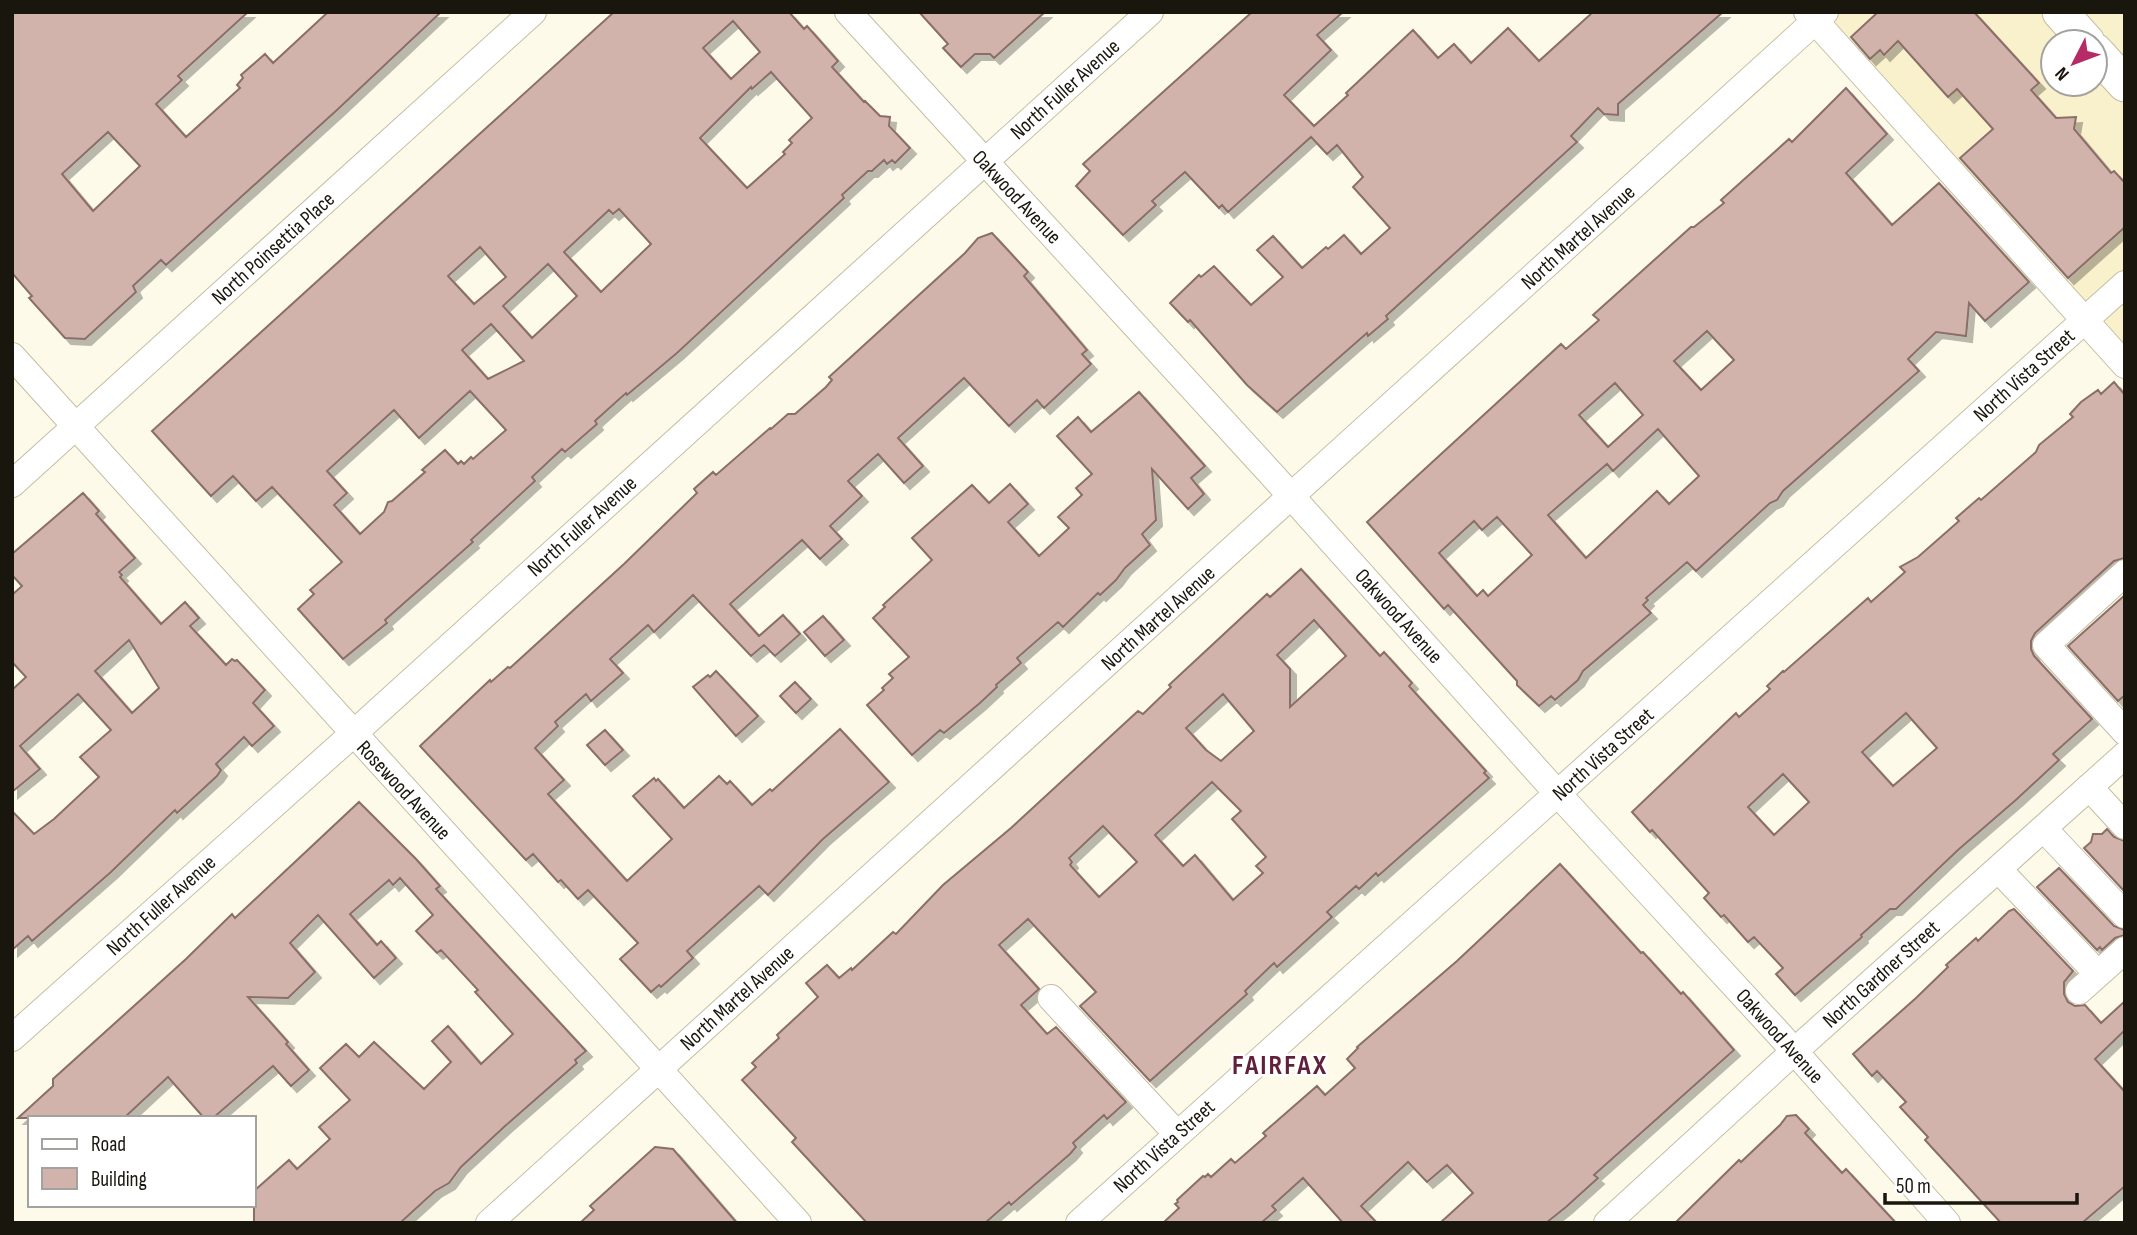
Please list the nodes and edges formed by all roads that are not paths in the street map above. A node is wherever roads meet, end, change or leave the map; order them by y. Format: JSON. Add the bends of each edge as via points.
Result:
{"nodes":[{"id":1,"x":533,"y":12,"type":"edge"},
{"id":2,"x":848,"y":12,"type":"edge"},
{"id":3,"x":1150,"y":12,"type":"edge"},
{"id":4,"x":2060,"y":12,"type":"edge"},
{"id":5,"x":1816,"y":15,"type":"edge"},
{"id":6,"x":2074,"y":28,"type":"edge"},
{"id":7,"x":2109,"y":66,"type":"edge"},
{"id":8,"x":2125,"y":84,"type":"edge"},
{"id":9,"x":985,"y":162,"type":"junction"},
{"id":10,"x":2125,"y":284,"type":"edge"},
{"id":11,"x":2084,"y":321,"type":"junction"},
{"id":12,"x":12,"y":356,"type":"edge"},
{"id":13,"x":2125,"y":365,"type":"edge"},
{"id":14,"x":76,"y":426,"type":"junction"},
{"id":15,"x":12,"y":484,"type":"edge"},
{"id":16,"x":1292,"y":497,"type":"junction"},
{"id":17,"x":2125,"y":573,"type":"edge"},
{"id":18,"x":2125,"y":732,"type":"edge"},
{"id":19,"x":353,"y":734,"type":"junction"},
{"id":20,"x":2125,"y":755,"type":"edge"},
{"id":21,"x":2090,"y":787,"type":"junction"},
{"id":22,"x":1558,"y":794,"type":"junction"},
{"id":23,"x":2125,"y":826,"type":"edge"},
{"id":24,"x":2044,"y":829,"type":"junction"},
{"id":25,"x":1999,"y":870,"type":"junction"},
{"id":26,"x":2125,"y":915,"type":"edge"},
{"id":27,"x":2125,"y":950,"type":"edge"},
{"id":28,"x":1051,"y":998,"type":"dead end"},
{"id":29,"x":12,"y":1038,"type":"edge"},
{"id":30,"x":1794,"y":1051,"type":"junction"},
{"id":31,"x":658,"y":1070,"type":"junction"},
{"id":32,"x":1177,"y":1134,"type":"junction"},
{"id":33,"x":489,"y":1223,"type":"edge"},
{"id":34,"x":798,"y":1223,"type":"edge"},
{"id":35,"x":1079,"y":1223,"type":"edge"},
{"id":36,"x":1607,"y":1223,"type":"edge"},
{"id":37,"x":1947,"y":1223,"type":"edge"}],
"edges":[{"from":1,"to":14,"type":"street","name":"North Poinsettia Place"},
{"from":2,"to":9,"type":"street","name":"Oakwood Avenue"},
{"from":3,"to":9,"type":"street","name":"North Fuller Avenue"},
{"from":4,"to":6,"type":"main road"},
{"from":5,"to":11,"type":"street"},
{"from":5,"to":16,"type":"street","name":"North Martel Avenue"},
{"from":7,"to":8,"type":"main road"},
{"from":9,"to":16,"type":"street","name":"Oakwood Avenue"},
{"from":9,"to":19,"type":"street","name":"North Fuller Avenue"},
{"from":10,"to":11,"type":"street","name":"North Vista Street"},
{"from":11,"to":13,"type":"street"},
{"from":11,"to":22,"type":"street","name":"North Vista Street"},
{"from":12,"to":14,"type":"street","name":"Rosewood Avenue"},
{"from":14,"to":15,"type":"street","name":"North Poinsettia Place"},
{"from":14,"to":19,"type":"street","name":"Rosewood Avenue"},
{"from":16,"to":22,"type":"street","name":"Oakwood Avenue"},
{"from":16,"to":31,"type":"street","name":"North Martel Avenue"},
{"from":17,"to":18,"type":"street","via":[[2046,645]]},
{"from":19,"to":29,"type":"street","name":"North Fuller Avenue"},
{"from":19,"to":31,"type":"street","name":"Rosewood Avenue"},
{"from":20,"to":21,"type":"street","name":"North Gardner Street"},
{"from":21,"to":23,"type":"street"},
{"from":21,"to":24,"type":"street","name":"North Gardner Street"},
{"from":22,"to":30,"type":"street","name":"Oakwood Avenue"},
{"from":22,"to":32,"type":"street","name":"North Vista Street"},
{"from":24,"to":25,"type":"street","name":"North Gardner Street"},
{"from":24,"to":26,"type":"street"},
{"from":25,"to":27,"type":"street","via":[[2088,983]]},
{"from":25,"to":30,"type":"street","name":"North Gardner Street"},
{"from":28,"to":32,"type":"street"},
{"from":30,"to":36,"type":"street","name":"North Gardner Street"},
{"from":30,"to":37,"type":"street","name":"Oakwood Avenue"},
{"from":31,"to":33,"type":"street","name":"North Martel Avenue"},
{"from":31,"to":34,"type":"street","name":"Rosewood Avenue"},
{"from":32,"to":35,"type":"street","name":"North Vista Street"}]}
